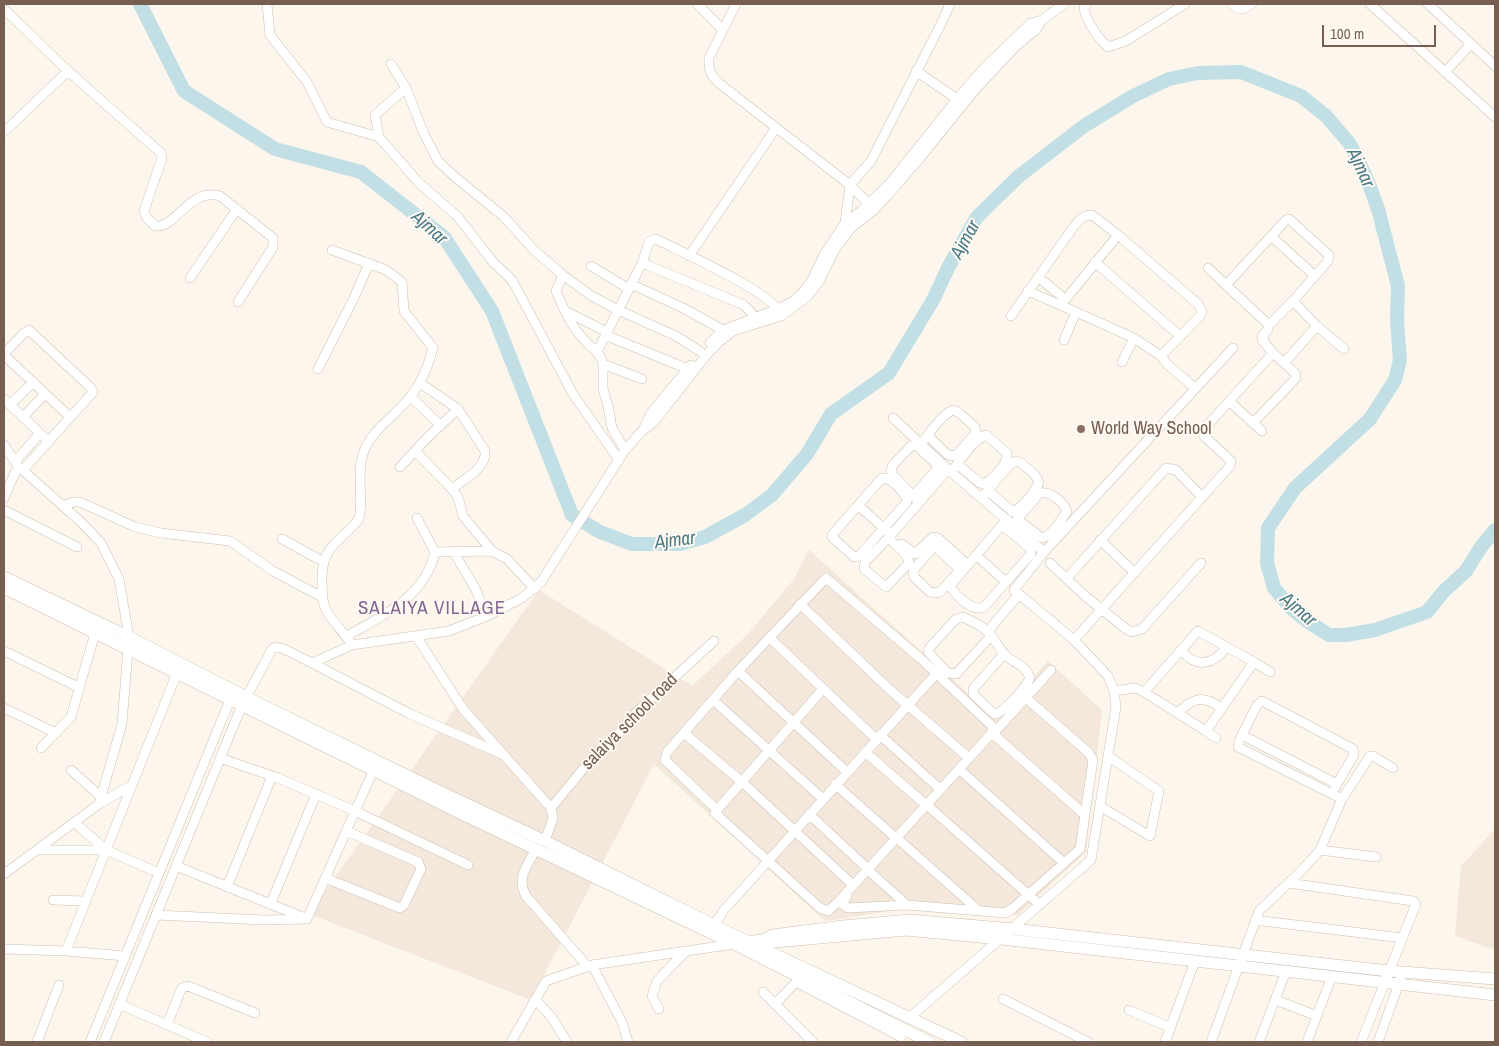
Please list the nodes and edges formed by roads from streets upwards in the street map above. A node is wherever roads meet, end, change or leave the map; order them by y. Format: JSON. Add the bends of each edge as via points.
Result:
{"nodes":[{"id":1,"x":266,"y":4,"type":"edge"},
{"id":2,"x":697,"y":4,"type":"edge"},
{"id":3,"x":736,"y":4,"type":"edge"},
{"id":4,"x":950,"y":4,"type":"edge"},
{"id":5,"x":1064,"y":4,"type":"edge"},
{"id":6,"x":1087,"y":4,"type":"edge"},
{"id":7,"x":1185,"y":4,"type":"edge"},
{"id":8,"x":1232,"y":4,"type":"edge"},
{"id":9,"x":1252,"y":4,"type":"edge"},
{"id":10,"x":1370,"y":4,"type":"edge"},
{"id":11,"x":1428,"y":4,"type":"edge"},
{"id":12,"x":4,"y":9,"type":"edge"},
{"id":13,"x":723,"y":30,"type":"junction"},
{"id":14,"x":1471,"y":44,"type":"junction"},
{"id":15,"x":391,"y":64,"type":"dead end"},
{"id":16,"x":1495,"y":66,"type":"edge"},
{"id":17,"x":68,"y":71,"type":"junction"},
{"id":18,"x":916,"y":71,"type":"junction"},
{"id":19,"x":1445,"y":72,"type":"junction"},
{"id":20,"x":972,"y":87,"type":"junction"},
{"id":21,"x":406,"y":88,"type":"junction"},
{"id":22,"x":957,"y":99,"type":"junction"},
{"id":23,"x":1494,"y":112,"type":"edge"},
{"id":24,"x":776,"y":128,"type":"junction"},
{"id":25,"x":4,"y":132,"type":"edge"},
{"id":26,"x":379,"y":137,"type":"junction"},
{"id":27,"x":850,"y":185,"type":"junction"},
{"id":28,"x":869,"y":204,"type":"junction"},
{"id":29,"x":237,"y":209,"type":"junction"},
{"id":30,"x":848,"y":225,"type":"junction"},
{"id":31,"x":1118,"y":235,"type":"junction"},
{"id":32,"x":1271,"y":236,"type":"junction"},
{"id":33,"x":332,"y":250,"type":"dead end"},
{"id":34,"x":690,"y":256,"type":"junction"},
{"id":35,"x":1095,"y":262,"type":"junction"},
{"id":36,"x":369,"y":263,"type":"junction"},
{"id":37,"x":642,"y":263,"type":"junction"},
{"id":38,"x":591,"y":266,"type":"dead end"},
{"id":39,"x":1208,"y":268,"type":"dead end"},
{"id":40,"x":563,"y":275,"type":"junction"},
{"id":41,"x":1315,"y":276,"type":"junction"},
{"id":42,"x":190,"y":278,"type":"dead end"},
{"id":43,"x":1038,"y":278,"type":"junction"},
{"id":44,"x":1226,"y":285,"type":"junction"},
{"id":45,"x":630,"y":286,"type":"junction"},
{"id":46,"x":1028,"y":291,"type":"junction"},
{"id":47,"x":1293,"y":301,"type":"junction"},
{"id":48,"x":238,"y":302,"type":"dead end"},
{"id":49,"x":1063,"y":302,"type":"junction"},
{"id":50,"x":565,"y":310,"type":"junction"},
{"id":51,"x":618,"y":310,"type":"junction"},
{"id":52,"x":779,"y":312,"type":"junction"},
{"id":53,"x":1076,"y":312,"type":"junction"},
{"id":54,"x":1011,"y":316,"type":"dead end"},
{"id":55,"x":756,"y":318,"type":"junction"},
{"id":56,"x":1270,"y":325,"type":"junction"},
{"id":57,"x":1317,"y":326,"type":"junction"},
{"id":58,"x":723,"y":330,"type":"junction"},
{"id":59,"x":606,"y":334,"type":"junction"},
{"id":60,"x":1180,"y":336,"type":"junction"},
{"id":61,"x":1134,"y":338,"type":"junction"},
{"id":62,"x":1064,"y":340,"type":"dead end"},
{"id":63,"x":1233,"y":348,"type":"dead end"},
{"id":64,"x":1344,"y":350,"type":"dead end"},
{"id":65,"x":597,"y":352,"type":"junction"},
{"id":66,"x":701,"y":352,"type":"junction"},
{"id":67,"x":1273,"y":353,"type":"junction"},
{"id":68,"x":4,"y":354,"type":"edge"},
{"id":69,"x":1161,"y":356,"type":"junction"},
{"id":70,"x":1122,"y":362,"type":"dead end"},
{"id":71,"x":1284,"y":363,"type":"junction"},
{"id":72,"x":603,"y":364,"type":"junction"},
{"id":73,"x":318,"y":369,"type":"dead end"},
{"id":74,"x":688,"y":369,"type":"junction"},
{"id":75,"x":642,"y":379,"type":"dead end"},
{"id":76,"x":33,"y":382,"type":"junction"},
{"id":77,"x":420,"y":383,"type":"junction"},
{"id":78,"x":1195,"y":388,"type":"junction"},
{"id":79,"x":45,"y":394,"type":"junction"},
{"id":80,"x":411,"y":397,"type":"junction"},
{"id":81,"x":1229,"y":401,"type":"junction"},
{"id":82,"x":7,"y":402,"type":"edge"},
{"id":83,"x":458,"y":409,"type":"junction"},
{"id":84,"x":23,"y":417,"type":"junction"},
{"id":85,"x":70,"y":417,"type":"junction"},
{"id":86,"x":893,"y":418,"type":"dead end"},
{"id":87,"x":1253,"y":423,"type":"junction"},
{"id":88,"x":440,"y":425,"type":"junction"},
{"id":89,"x":1262,"y":431,"type":"dead end"},
{"id":90,"x":641,"y":432,"type":"junction"},
{"id":91,"x":40,"y":433,"type":"junction"},
{"id":92,"x":928,"y":436,"type":"junction"},
{"id":93,"x":48,"y":441,"type":"junction"},
{"id":94,"x":921,"y":444,"type":"junction"},
{"id":95,"x":4,"y":445,"type":"edge"},
{"id":96,"x":625,"y":450,"type":"junction"},
{"id":97,"x":415,"y":451,"type":"junction"},
{"id":98,"x":619,"y":460,"type":"junction"},
{"id":99,"x":957,"y":464,"type":"junction"},
{"id":100,"x":19,"y":466,"type":"junction"},
{"id":101,"x":400,"y":467,"type":"dead end"},
{"id":102,"x":949,"y":470,"type":"junction"},
{"id":103,"x":452,"y":489,"type":"junction"},
{"id":104,"x":985,"y":494,"type":"junction"},
{"id":105,"x":1202,"y":497,"type":"junction"},
{"id":106,"x":4,"y":498,"type":"edge"},
{"id":107,"x":916,"y":499,"type":"junction"},
{"id":108,"x":858,"y":505,"type":"junction"},
{"id":109,"x":64,"y":506,"type":"junction"},
{"id":110,"x":4,"y":510,"type":"edge"},
{"id":111,"x":417,"y":518,"type":"dead end"},
{"id":112,"x":1010,"y":522,"type":"junction"},
{"id":113,"x":888,"y":534,"type":"junction"},
{"id":114,"x":282,"y":540,"type":"dead end"},
{"id":115,"x":1100,"y":540,"type":"junction"},
{"id":116,"x":937,"y":543,"type":"junction"},
{"id":117,"x":77,"y":547,"type":"dead end"},
{"id":118,"x":492,"y":551,"type":"junction"},
{"id":119,"x":435,"y":552,"type":"junction"},
{"id":120,"x":453,"y":552,"type":"junction"},
{"id":121,"x":1044,"y":552,"type":"junction"},
{"id":122,"x":976,"y":556,"type":"junction"},
{"id":123,"x":324,"y":562,"type":"junction"},
{"id":124,"x":1050,"y":563,"type":"dead end"},
{"id":125,"x":1201,"y":563,"type":"dead end"},
{"id":126,"x":968,"y":565,"type":"junction"},
{"id":127,"x":1134,"y":573,"type":"junction"},
{"id":128,"x":4,"y":577,"type":"edge"},
{"id":129,"x":1067,"y":578,"type":"junction"},
{"id":130,"x":1006,"y":582,"type":"junction"},
{"id":131,"x":538,"y":586,"type":"junction"},
{"id":132,"x":4,"y":588,"type":"edge"},
{"id":133,"x":1019,"y":594,"type":"junction"},
{"id":134,"x":322,"y":597,"type":"junction"},
{"id":135,"x":800,"y":604,"type":"junction"},
{"id":136,"x":1102,"y":609,"type":"junction"},
{"id":137,"x":487,"y":616,"type":"junction"},
{"id":138,"x":96,"y":633,"type":"junction"},
{"id":139,"x":989,"y":634,"type":"junction"},
{"id":140,"x":347,"y":636,"type":"junction"},
{"id":141,"x":416,"y":636,"type":"junction"},
{"id":142,"x":129,"y":637,"type":"junction"},
{"id":143,"x":770,"y":638,"type":"junction"},
{"id":144,"x":1074,"y":640,"type":"junction"},
{"id":145,"x":714,"y":641,"type":"dead end"},
{"id":146,"x":352,"y":645,"type":"junction"},
{"id":147,"x":1227,"y":647,"type":"junction"},
{"id":148,"x":128,"y":649,"type":"junction"},
{"id":149,"x":1180,"y":650,"type":"junction"},
{"id":150,"x":4,"y":651,"type":"edge"},
{"id":151,"x":1004,"y":654,"type":"junction"},
{"id":152,"x":1254,"y":662,"type":"junction"},
{"id":153,"x":312,"y":663,"type":"junction"},
{"id":154,"x":1051,"y":670,"type":"dead end"},
{"id":155,"x":738,"y":671,"type":"junction"},
{"id":156,"x":1270,"y":672,"type":"dead end"},
{"id":157,"x":177,"y":673,"type":"junction"},
{"id":158,"x":936,"y":674,"type":"junction"},
{"id":159,"x":80,"y":688,"type":"junction"},
{"id":160,"x":823,"y":689,"type":"junction"},
{"id":161,"x":1114,"y":691,"type":"junction"},
{"id":162,"x":1144,"y":692,"type":"junction"},
{"id":163,"x":232,"y":695,"type":"junction"},
{"id":164,"x":1026,"y":698,"type":"junction"},
{"id":165,"x":712,"y":700,"type":"junction"},
{"id":166,"x":244,"y":701,"type":"junction"},
{"id":167,"x":907,"y":705,"type":"junction"},
{"id":168,"x":4,"y":708,"type":"edge"},
{"id":169,"x":1222,"y":708,"type":"junction"},
{"id":170,"x":1177,"y":713,"type":"junction"},
{"id":171,"x":792,"y":723,"type":"junction"},
{"id":172,"x":1206,"y":731,"type":"junction"},
{"id":173,"x":56,"y":733,"type":"junction"},
{"id":174,"x":684,"y":733,"type":"junction"},
{"id":175,"x":993,"y":734,"type":"junction"},
{"id":176,"x":1242,"y":735,"type":"junction"},
{"id":177,"x":878,"y":737,"type":"junction"},
{"id":178,"x":1216,"y":738,"type":"dead end"},
{"id":179,"x":41,"y":748,"type":"dead end"},
{"id":180,"x":769,"y":749,"type":"junction"},
{"id":181,"x":865,"y":752,"type":"junction"},
{"id":182,"x":504,"y":755,"type":"junction"},
{"id":183,"x":1353,"y":755,"type":"junction"},
{"id":184,"x":1108,"y":756,"type":"junction"},
{"id":185,"x":220,"y":758,"type":"junction"},
{"id":186,"x":969,"y":758,"type":"junction"},
{"id":187,"x":1362,"y":760,"type":"dead end"},
{"id":188,"x":1394,"y":768,"type":"dead end"},
{"id":189,"x":71,"y":770,"type":"dead end"},
{"id":190,"x":373,"y":770,"type":"junction"},
{"id":191,"x":960,"y":770,"type":"junction"},
{"id":192,"x":847,"y":772,"type":"junction"},
{"id":193,"x":272,"y":776,"type":"junction"},
{"id":194,"x":741,"y":782,"type":"junction"},
{"id":195,"x":835,"y":784,"type":"junction"},
{"id":196,"x":1337,"y":784,"type":"junction"},
{"id":197,"x":132,"y":785,"type":"junction"},
{"id":198,"x":940,"y":789,"type":"junction"},
{"id":199,"x":316,"y":794,"type":"junction"},
{"id":200,"x":1331,"y":794,"type":"junction"},
{"id":201,"x":823,"y":799,"type":"junction"},
{"id":202,"x":1342,"y":799,"type":"junction"},
{"id":203,"x":100,"y":801,"type":"junction"},
{"id":204,"x":927,"y":806,"type":"junction"},
{"id":205,"x":1100,"y":806,"type":"junction"},
{"id":206,"x":551,"y":808,"type":"junction"},
{"id":207,"x":717,"y":810,"type":"junction"},
{"id":208,"x":355,"y":811,"type":"junction"},
{"id":209,"x":809,"y":814,"type":"junction"},
{"id":210,"x":1085,"y":815,"type":"junction"},
{"id":211,"x":74,"y":822,"type":"junction"},
{"id":212,"x":346,"y":831,"type":"junction"},
{"id":213,"x":794,"y":831,"type":"junction"},
{"id":214,"x":897,"y":838,"type":"junction"},
{"id":215,"x":527,"y":839,"type":"junction"},
{"id":216,"x":545,"y":841,"type":"junction"},
{"id":217,"x":536,"y":849,"type":"junction"},
{"id":218,"x":37,"y":850,"type":"junction"},
{"id":219,"x":106,"y":850,"type":"junction"},
{"id":220,"x":1320,"y":850,"type":"junction"},
{"id":221,"x":1376,"y":857,"type":"dead end"},
{"id":222,"x":768,"y":862,"type":"junction"},
{"id":223,"x":1064,"y":863,"type":"junction"},
{"id":224,"x":468,"y":865,"type":"dead end"},
{"id":225,"x":176,"y":866,"type":"junction"},
{"id":226,"x":869,"y":870,"type":"junction"},
{"id":227,"x":4,"y":874,"type":"edge"},
{"id":228,"x":159,"y":874,"type":"junction"},
{"id":229,"x":325,"y":878,"type":"junction"},
{"id":230,"x":1289,"y":882,"type":"junction"},
{"id":231,"x":853,"y":885,"type":"junction"},
{"id":232,"x":227,"y":887,"type":"junction"},
{"id":233,"x":1028,"y":895,"type":"junction"},
{"id":234,"x":53,"y":900,"type":"dead end"},
{"id":235,"x":85,"y":902,"type":"junction"},
{"id":236,"x":271,"y":903,"type":"junction"},
{"id":237,"x":907,"y":905,"type":"junction"},
{"id":238,"x":1040,"y":905,"type":"junction"},
{"id":239,"x":978,"y":910,"type":"junction"},
{"id":240,"x":156,"y":915,"type":"junction"},
{"id":241,"x":307,"y":919,"type":"junction"},
{"id":242,"x":1255,"y":920,"type":"junction"},
{"id":243,"x":714,"y":925,"type":"junction"},
{"id":244,"x":1013,"y":929,"type":"junction"},
{"id":245,"x":1402,"y":938,"type":"junction"},
{"id":246,"x":1002,"y":939,"type":"junction"},
{"id":247,"x":762,"y":940,"type":"junction"},
{"id":248,"x":749,"y":941,"type":"junction"},
{"id":249,"x":734,"y":944,"type":"junction"},
{"id":250,"x":4,"y":948,"type":"edge"},
{"id":251,"x":66,"y":951,"type":"junction"},
{"id":252,"x":684,"y":952,"type":"junction"},
{"id":253,"x":125,"y":956,"type":"junction"},
{"id":254,"x":1195,"y":961,"type":"junction"},
{"id":255,"x":1242,"y":961,"type":"junction"},
{"id":256,"x":590,"y":966,"type":"junction"},
{"id":257,"x":1389,"y":970,"type":"junction"},
{"id":258,"x":1286,"y":971,"type":"junction"},
{"id":259,"x":1403,"y":972,"type":"junction"},
{"id":260,"x":1332,"y":976,"type":"junction"},
{"id":261,"x":1495,"y":979,"type":"edge"},
{"id":262,"x":1384,"y":982,"type":"junction"},
{"id":263,"x":1400,"y":984,"type":"junction"},
{"id":264,"x":59,"y":985,"type":"dead end"},
{"id":265,"x":763,"y":992,"type":"dead end"},
{"id":266,"x":1495,"y":995,"type":"edge"},
{"id":267,"x":535,"y":999,"type":"junction"},
{"id":268,"x":1003,"y":999,"type":"dead end"},
{"id":269,"x":1276,"y":1000,"type":"junction"},
{"id":270,"x":119,"y":1004,"type":"junction"},
{"id":271,"x":775,"y":1004,"type":"junction"},
{"id":272,"x":659,"y":1009,"type":"dead end"},
{"id":273,"x":1129,"y":1010,"type":"dead end"},
{"id":274,"x":255,"y":1013,"type":"dead end"},
{"id":275,"x":1317,"y":1016,"type":"junction"},
{"id":276,"x":912,"y":1019,"type":"junction"},
{"id":277,"x":168,"y":1025,"type":"junction"},
{"id":278,"x":1171,"y":1028,"type":"junction"},
{"id":279,"x":901,"y":1037,"type":"edge"},
{"id":280,"x":1083,"y":1041,"type":"edge"},
{"id":281,"x":37,"y":1042,"type":"edge"},
{"id":282,"x":90,"y":1042,"type":"edge"},
{"id":283,"x":104,"y":1042,"type":"edge"},
{"id":284,"x":206,"y":1042,"type":"edge"},
{"id":285,"x":511,"y":1042,"type":"edge"},
{"id":286,"x":566,"y":1042,"type":"edge"},
{"id":287,"x":628,"y":1042,"type":"edge"},
{"id":288,"x":813,"y":1042,"type":"edge"},
{"id":289,"x":928,"y":1042,"type":"edge"},
{"id":290,"x":959,"y":1042,"type":"edge"},
{"id":291,"x":1165,"y":1042,"type":"edge"},
{"id":292,"x":1211,"y":1042,"type":"edge"},
{"id":293,"x":1259,"y":1042,"type":"edge"},
{"id":294,"x":1307,"y":1042,"type":"edge"},
{"id":295,"x":1360,"y":1042,"type":"edge"},
{"id":296,"x":1378,"y":1042,"type":"edge"}],
"edges":[{"from":1,"to":26,"type":"street","via":[[270,35],[307,82],[326,122]]},
{"from":2,"to":13,"type":"street"},
{"from":3,"to":13,"type":"street"},
{"from":4,"to":18,"type":"street"},
{"from":5,"to":20,"type":"street","via":[[1042,20],[1036,30]]},
{"from":6,"to":7,"type":"street","via":[[1085,14],[1108,47],[1126,41]]},
{"from":8,"to":9,"type":"street","via":[[1239,9]]},
{"from":10,"to":19,"type":"street"},
{"from":11,"to":14,"type":"street"},
{"from":12,"to":17,"type":"street"},
{"from":13,"to":24,"type":"street","via":[[709,58],[712,76]]},
{"from":14,"to":16,"type":"street"},
{"from":14,"to":19,"type":"street"},
{"from":15,"to":21,"type":"street"},
{"from":17,"to":25,"type":"street"},
{"from":17,"to":29,"type":"street","via":[[161,153],[144,211],[155,226],[163,225],[204,195],[220,196]]},
{"from":18,"to":22,"type":"street"},
{"from":18,"to":27,"type":"street","via":[[871,161]]},
{"from":19,"to":23,"type":"street"},
{"from":20,"to":22,"type":"street"},
{"from":20,"to":30,"type":"street","via":[[920,158],[888,195],[874,210]]},
{"from":21,"to":26,"type":"street","via":[[375,114]]},
{"from":21,"to":40,"type":"street","via":[[438,161],[503,216],[535,251]]},
{"from":22,"to":28,"type":"street"},
{"from":24,"to":27,"type":"street"},
{"from":24,"to":34,"type":"street"},
{"from":26,"to":98,"type":"street","via":[[418,182],[458,218],[493,262],[512,280],[573,394]]},
{"from":27,"to":28,"type":"street"},
{"from":27,"to":30,"type":"street"},
{"from":28,"to":30,"type":"street"},
{"from":29,"to":42,"type":"street"},
{"from":29,"to":48,"type":"street","via":[[269,234],[274,243]]},
{"from":30,"to":52,"type":"street","via":[[824,255],[803,292]]},
{"from":31,"to":35,"type":"street"},
{"from":31,"to":43,"type":"street","via":[[1099,218],[1087,215],[1081,218]]},
{"from":31,"to":60,"type":"street","via":[[1198,304],[1202,311],[1200,316]]},
{"from":32,"to":41,"type":"street"},
{"from":32,"to":41,"type":"street","via":[[1289,220],[1329,255]]},
{"from":32,"to":44,"type":"street"},
{"from":33,"to":36,"type":"street"},
{"from":34,"to":37,"type":"street","via":[[656,239],[649,242]]},
{"from":34,"to":52,"type":"street","via":[[765,296]]},
{"from":35,"to":49,"type":"street"},
{"from":35,"to":60,"type":"street"},
{"from":36,"to":73,"type":"street"},
{"from":36,"to":77,"type":"street","via":[[402,282],[404,311],[433,348]]},
{"from":37,"to":45,"type":"street"},
{"from":37,"to":55,"type":"street","via":[[744,305]]},
{"from":38,"to":45,"type":"street"},
{"from":39,"to":44,"type":"street"},
{"from":40,"to":50,"type":"street","via":[[556,291]]},
{"from":40,"to":51,"type":"street"},
{"from":41,"to":47,"type":"street"},
{"from":43,"to":46,"type":"street"},
{"from":43,"to":49,"type":"street"},
{"from":44,"to":56,"type":"street"},
{"from":45,"to":51,"type":"street"},
{"from":45,"to":58,"type":"street","via":[[683,308]]},
{"from":46,"to":49,"type":"street"},
{"from":46,"to":54,"type":"street"},
{"from":47,"to":56,"type":"street"},
{"from":47,"to":57,"type":"street"},
{"from":49,"to":53,"type":"street"},
{"from":50,"to":59,"type":"street"},
{"from":50,"to":65,"type":"street","via":[[584,342]]},
{"from":51,"to":59,"type":"street"},
{"from":51,"to":66,"type":"street","via":[[676,336]]},
{"from":52,"to":55,"type":"street"},
{"from":52,"to":90,"type":"street","via":[[733,331],[719,342],[654,422]]},
{"from":53,"to":61,"type":"street"},
{"from":53,"to":62,"type":"street"},
{"from":55,"to":58,"type":"street"},
{"from":56,"to":67,"type":"street","via":[[1262,340]]},
{"from":57,"to":64,"type":"street"},
{"from":57,"to":71,"type":"street"},
{"from":58,"to":66,"type":"street"},
{"from":59,"to":65,"type":"street"},
{"from":59,"to":74,"type":"street"},
{"from":60,"to":69,"type":"street"},
{"from":61,"to":69,"type":"street"},
{"from":61,"to":70,"type":"street"},
{"from":63,"to":78,"type":"street"},
{"from":65,"to":72,"type":"street"},
{"from":66,"to":74,"type":"street"},
{"from":67,"to":71,"type":"street"},
{"from":67,"to":81,"type":"street"},
{"from":68,"to":76,"type":"street"},
{"from":68,"to":85,"type":"street","via":[[29,330],[90,387],[93,392]]},
{"from":69,"to":78,"type":"street"},
{"from":71,"to":87,"type":"street","via":[[1296,373],[1296,378]]},
{"from":72,"to":75,"type":"street"},
{"from":72,"to":96,"type":"street","via":[[603,389],[612,428]]},
{"from":74,"to":90,"type":"street","via":[[651,413]]},
{"from":76,"to":79,"type":"street"},
{"from":76,"to":82,"type":"street"},
{"from":77,"to":80,"type":"street"},
{"from":77,"to":83,"type":"street"},
{"from":78,"to":121,"type":"street"},
{"from":79,"to":84,"type":"street"},
{"from":79,"to":85,"type":"street"},
{"from":80,"to":88,"type":"street"},
{"from":80,"to":123,"type":"street","via":[[372,435],[363,454],[359,476],[360,519],[338,539]]},
{"from":81,"to":87,"type":"street"},
{"from":81,"to":105,"type":"street","via":[[1203,430],[1204,436],[1231,461],[1230,466]]},
{"from":82,"to":84,"type":"street"},
{"from":83,"to":88,"type":"street"},
{"from":83,"to":103,"type":"street","via":[[485,450],[486,457],[482,465]]},
{"from":84,"to":91,"type":"street"},
{"from":85,"to":93,"type":"street"},
{"from":86,"to":94,"type":"street"},
{"from":87,"to":89,"type":"street"},
{"from":88,"to":97,"type":"street"},
{"from":90,"to":96,"type":"street"},
{"from":91,"to":93,"type":"street"},
{"from":91,"to":100,"type":"street"},
{"from":92,"to":92,"type":"street","via":[[953,410],[976,430],[952,456]]},
{"from":92,"to":94,"type":"street"},
{"from":93,"to":100,"type":"street"},
{"from":94,"to":102,"type":"street"},
{"from":95,"to":100,"type":"street"},
{"from":96,"to":98,"type":"street"},
{"from":97,"to":101,"type":"street"},
{"from":97,"to":103,"type":"street"},
{"from":98,"to":131,"type":"street"},
{"from":99,"to":99,"type":"street","via":[[980,484],[985,484],[1008,459],[1007,454],[986,435],[980,437]]},
{"from":99,"to":102,"type":"street"},
{"from":100,"to":106,"type":"street"},
{"from":100,"to":109,"type":"street"},
{"from":102,"to":104,"type":"street"},
{"from":102,"to":107,"type":"street"},
{"from":103,"to":118,"type":"street","via":[[464,516]]},
{"from":104,"to":104,"type":"street","via":[[1013,512],[1039,483],[1037,477],[1020,462],[1014,462]]},
{"from":104,"to":112,"type":"street"},
{"from":105,"to":115,"type":"street","via":[[1176,470],[1166,468]]},
{"from":105,"to":127,"type":"street"},
{"from":107,"to":107,"type":"street","via":[[891,473],[892,466],[911,446],[917,446],[938,468]]},
{"from":107,"to":113,"type":"street"},
{"from":108,"to":113,"type":"street"},
{"from":108,"to":113,"type":"street","via":[[882,478],[891,482],[907,502]]},
{"from":108,"to":113,"type":"street","via":[[832,535],[849,554],[858,556]]},
{"from":109,"to":134,"type":"street","via":[[80,502],[135,527],[230,541],[273,571]]},
{"from":109,"to":142,"type":"street","via":[[101,543],[119,579]]},
{"from":110,"to":117,"type":"street"},
{"from":111,"to":119,"type":"street"},
{"from":112,"to":112,"type":"street","via":[[1042,538],[1068,511],[1054,496],[1044,492]]},
{"from":112,"to":121,"type":"street"},
{"from":112,"to":122,"type":"street"},
{"from":112,"to":130,"type":"street","via":[[1031,549],[1031,554]]},
{"from":113,"to":113,"type":"street","via":[[910,560],[886,586],[864,565]]},
{"from":113,"to":116,"type":"street","via":[[915,554],[934,537]]},
{"from":114,"to":123,"type":"street"},
{"from":115,"to":127,"type":"street"},
{"from":115,"to":129,"type":"street"},
{"from":116,"to":116,"type":"street","via":[[913,572],[914,577],[935,594],[958,571]]},
{"from":116,"to":126,"type":"street"},
{"from":118,"to":120,"type":"street"},
{"from":118,"to":131,"type":"street","via":[[507,559]]},
{"from":119,"to":120,"type":"street"},
{"from":119,"to":140,"type":"street","via":[[428,574],[399,606]]},
{"from":120,"to":137,"type":"street","via":[[475,588]]},
{"from":121,"to":133,"type":"street","via":[[1014,590]]},
{"from":122,"to":126,"type":"street"},
{"from":122,"to":130,"type":"street"},
{"from":123,"to":134,"type":"street"},
{"from":124,"to":129,"type":"street"},
{"from":125,"to":136,"type":"street","via":[[1142,629],[1132,632]]},
{"from":126,"to":130,"type":"street","via":[[951,588],[972,608],[984,607]]},
{"from":127,"to":136,"type":"street"},
{"from":128,"to":142,"type":"street"},
{"from":129,"to":136,"type":"street"},
{"from":131,"to":137,"type":"street"},
{"from":132,"to":138,"type":"street"},
{"from":133,"to":139,"type":"street"},
{"from":133,"to":144,"type":"street"},
{"from":134,"to":140,"type":"street","via":[[330,616]]},
{"from":135,"to":143,"type":"street"},
{"from":135,"to":158,"type":"street","via":[[823,580],[829,579]]},
{"from":135,"to":167,"type":"street"},
{"from":136,"to":144,"type":"street"},
{"from":137,"to":141,"type":"street","via":[[449,631]]},
{"from":138,"to":148,"type":"street"},
{"from":138,"to":159,"type":"street"},
{"from":139,"to":139,"type":"street","via":[[963,617],[956,618],[928,652],[948,673],[956,674]]},
{"from":139,"to":151,"type":"street"},
{"from":140,"to":146,"type":"street"},
{"from":141,"to":146,"type":"street"},
{"from":141,"to":182,"type":"street","via":[[463,709]]},
{"from":142,"to":148,"type":"street"},
{"from":142,"to":163,"type":"street"},
{"from":143,"to":155,"type":"street"},
{"from":143,"to":160,"type":"street"},
{"from":144,"to":161,"type":"street","via":[[1108,676]]},
{"from":145,"to":206,"type":"street","name":"salaiya school road","via":[[628,720],[624,729],[598,751]]},
{"from":146,"to":153,"type":"street"},
{"from":147,"to":149,"type":"street","via":[[1215,659],[1201,663],[1192,661]]},
{"from":147,"to":149,"type":"street","via":[[1198,631]]},
{"from":147,"to":152,"type":"street"},
{"from":148,"to":157,"type":"street"},
{"from":148,"to":203,"type":"street","via":[[122,724]]},
{"from":149,"to":162,"type":"street"},
{"from":150,"to":159,"type":"street"},
{"from":151,"to":151,"type":"street","via":[[1024,668],[1030,678],[1005,708],[994,714],[973,694],[973,689]]},
{"from":152,"to":156,"type":"street"},
{"from":152,"to":169,"type":"street"},
{"from":153,"to":166,"type":"street","via":[[284,649],[272,649]]},
{"from":153,"to":182,"type":"street","via":[[410,714]]},
{"from":154,"to":164,"type":"street"},
{"from":155,"to":165,"type":"street"},
{"from":155,"to":171,"type":"street"},
{"from":157,"to":163,"type":"street"},
{"from":157,"to":197,"type":"street"},
{"from":158,"to":167,"type":"street"},
{"from":158,"to":186,"type":"street","via":[[993,729]]},
{"from":159,"to":173,"type":"street","via":[[71,717]]},
{"from":160,"to":171,"type":"street"},
{"from":160,"to":177,"type":"street"},
{"from":161,"to":162,"type":"street","via":[[1134,688]]},
{"from":161,"to":184,"type":"street","via":[[1116,707]]},
{"from":162,"to":170,"type":"street"},
{"from":163,"to":166,"type":"street"},
{"from":163,"to":228,"type":"street"},
{"from":164,"to":175,"type":"street"},
{"from":164,"to":210,"type":"street","via":[[1093,760]]},
{"from":165,"to":174,"type":"street"},
{"from":165,"to":180,"type":"street"},
{"from":166,"to":185,"type":"street"},
{"from":166,"to":190,"type":"street"},
{"from":166,"to":215,"type":"street"},
{"from":167,"to":177,"type":"street"},
{"from":167,"to":186,"type":"street"},
{"from":168,"to":173,"type":"street"},
{"from":169,"to":170,"type":"street","via":[[1211,700],[1201,699],[1193,700]]},
{"from":169,"to":172,"type":"street"},
{"from":170,"to":172,"type":"street"},
{"from":171,"to":180,"type":"street"},
{"from":171,"to":192,"type":"street"},
{"from":172,"to":178,"type":"street"},
{"from":173,"to":179,"type":"street"},
{"from":174,"to":194,"type":"street"},
{"from":174,"to":207,"type":"street","via":[[664,760]]},
{"from":175,"to":191,"type":"street"},
{"from":175,"to":210,"type":"street"},
{"from":176,"to":183,"type":"street","via":[[1262,701],[1353,750]]},
{"from":176,"to":196,"type":"street"},
{"from":176,"to":200,"type":"street","via":[[1238,747]]},
{"from":177,"to":181,"type":"street"},
{"from":177,"to":198,"type":"street"},
{"from":180,"to":194,"type":"street"},
{"from":180,"to":201,"type":"street"},
{"from":181,"to":192,"type":"street"},
{"from":181,"to":204,"type":"street"},
{"from":182,"to":206,"type":"street"},
{"from":183,"to":187,"type":"street"},
{"from":183,"to":196,"type":"street"},
{"from":184,"to":205,"type":"street"},
{"from":184,"to":205,"type":"street","via":[[1160,791],[1150,836]]},
{"from":185,"to":193,"type":"street"},
{"from":185,"to":225,"type":"street"},
{"from":186,"to":198,"type":"street"},
{"from":188,"to":202,"type":"street","via":[[1370,756]]},
{"from":189,"to":203,"type":"street"},
{"from":190,"to":208,"type":"street"},
{"from":190,"to":215,"type":"street"},
{"from":191,"to":204,"type":"street"},
{"from":191,"to":223,"type":"street"},
{"from":192,"to":195,"type":"street"},
{"from":193,"to":199,"type":"street"},
{"from":193,"to":232,"type":"street"},
{"from":194,"to":207,"type":"street"},
{"from":194,"to":213,"type":"street"},
{"from":195,"to":201,"type":"street"},
{"from":195,"to":214,"type":"street"},
{"from":196,"to":200,"type":"street"},
{"from":197,"to":203,"type":"street"},
{"from":197,"to":219,"type":"street"},
{"from":198,"to":204,"type":"street"},
{"from":199,"to":208,"type":"street"},
{"from":199,"to":236,"type":"street"},
{"from":200,"to":202,"type":"street"},
{"from":201,"to":209,"type":"street"},
{"from":202,"to":220,"type":"street"},
{"from":203,"to":211,"type":"street"},
{"from":204,"to":214,"type":"street"},
{"from":204,"to":233,"type":"street"},
{"from":205,"to":238,"type":"street","via":[[1091,860]]},
{"from":206,"to":216,"type":"street","via":[[553,818]]},
{"from":207,"to":222,"type":"street","via":[[715,813]]},
{"from":208,"to":212,"type":"street"},
{"from":208,"to":224,"type":"street"},
{"from":209,"to":213,"type":"street"},
{"from":209,"to":226,"type":"street"},
{"from":210,"to":223,"type":"street","via":[[1080,849]]},
{"from":211,"to":218,"type":"street"},
{"from":211,"to":219,"type":"street"},
{"from":212,"to":229,"type":"street"},
{"from":212,"to":229,"type":"street","via":[[418,862],[421,869],[400,908]]},
{"from":213,"to":222,"type":"street"},
{"from":213,"to":231,"type":"street"},
{"from":214,"to":226,"type":"street"},
{"from":214,"to":239,"type":"street"},
{"from":215,"to":216,"type":"street"},
{"from":215,"to":217,"type":"street"},
{"from":216,"to":243,"type":"street"},
{"from":217,"to":249,"type":"street"},
{"from":217,"to":256,"type":"street","via":[[521,886],[526,896]]},
{"from":218,"to":219,"type":"street"},
{"from":218,"to":227,"type":"street"},
{"from":219,"to":228,"type":"street"},
{"from":219,"to":235,"type":"street"},
{"from":220,"to":221,"type":"street"},
{"from":220,"to":230,"type":"street"},
{"from":222,"to":231,"type":"street","via":[[820,908],[828,911]]},
{"from":222,"to":243,"type":"street"},
{"from":223,"to":233,"type":"street"},
{"from":225,"to":232,"type":"street"},
{"from":225,"to":240,"type":"street"},
{"from":226,"to":231,"type":"street"},
{"from":226,"to":237,"type":"street"},
{"from":226,"to":237,"type":"street","via":[[843,900],[844,907]]},
{"from":228,"to":253,"type":"street"},
{"from":229,"to":241,"type":"street"},
{"from":230,"to":242,"type":"street","via":[[1259,911]]},
{"from":230,"to":245,"type":"street","via":[[1413,901],[1416,905]]},
{"from":232,"to":236,"type":"street"},
{"from":233,"to":238,"type":"street"},
{"from":233,"to":239,"type":"street","via":[[1005,913]]},
{"from":234,"to":235,"type":"street"},
{"from":235,"to":251,"type":"street"},
{"from":236,"to":241,"type":"street"},
{"from":237,"to":239,"type":"street"},
{"from":238,"to":244,"type":"street"},
{"from":240,"to":241,"type":"street"},
{"from":240,"to":270,"type":"street"},
{"from":242,"to":245,"type":"street"},
{"from":242,"to":255,"type":"street"},
{"from":243,"to":248,"type":"street"},
{"from":244,"to":246,"type":"street"},
{"from":244,"to":247,"type":"street","via":[[910,920],[793,932]]},
{"from":244,"to":255,"type":"street"},
{"from":245,"to":257,"type":"street"},
{"from":246,"to":247,"type":"street","via":[[904,930],[776,942]]},
{"from":246,"to":254,"type":"street"},
{"from":246,"to":276,"type":"street"},
{"from":247,"to":248,"type":"street"},
{"from":248,"to":249,"type":"street"},
{"from":248,"to":276,"type":"street"},
{"from":249,"to":252,"type":"street"},
{"from":249,"to":279,"type":"street"},
{"from":250,"to":251,"type":"street"},
{"from":251,"to":253,"type":"street"},
{"from":252,"to":256,"type":"street"},
{"from":252,"to":272,"type":"street","via":[[658,981],[652,996]]},
{"from":253,"to":282,"type":"street"},
{"from":254,"to":255,"type":"street"},
{"from":254,"to":278,"type":"street"},
{"from":255,"to":257,"type":"street"},
{"from":255,"to":258,"type":"street"},
{"from":255,"to":292,"type":"street"},
{"from":256,"to":267,"type":"street","via":[[546,981]]},
{"from":256,"to":287,"type":"street","via":[[622,1022]]},
{"from":257,"to":259,"type":"street"},
{"from":257,"to":262,"type":"street"},
{"from":258,"to":260,"type":"street"},
{"from":258,"to":269,"type":"street"},
{"from":259,"to":261,"type":"street"},
{"from":259,"to":263,"type":"street"},
{"from":260,"to":262,"type":"street"},
{"from":260,"to":275,"type":"street"},
{"from":262,"to":263,"type":"street"},
{"from":262,"to":295,"type":"street"},
{"from":263,"to":266,"type":"street"},
{"from":263,"to":296,"type":"street"},
{"from":264,"to":281,"type":"street"},
{"from":265,"to":271,"type":"street"},
{"from":267,"to":285,"type":"street"},
{"from":267,"to":286,"type":"street","via":[[552,1018]]},
{"from":268,"to":280,"type":"street"},
{"from":269,"to":275,"type":"street"},
{"from":269,"to":293,"type":"street"},
{"from":270,"to":277,"type":"street"},
{"from":270,"to":283,"type":"street"},
{"from":271,"to":279,"type":"street","via":[[796,982]]},
{"from":271,"to":288,"type":"street"},
{"from":273,"to":278,"type":"street"},
{"from":274,"to":277,"type":"street","via":[[188,986],[182,988]]},
{"from":275,"to":294,"type":"street"},
{"from":276,"to":279,"type":"street"},
{"from":276,"to":290,"type":"street"},
{"from":277,"to":284,"type":"street"},
{"from":278,"to":291,"type":"street"},
{"from":279,"to":289,"type":"street"}]}
